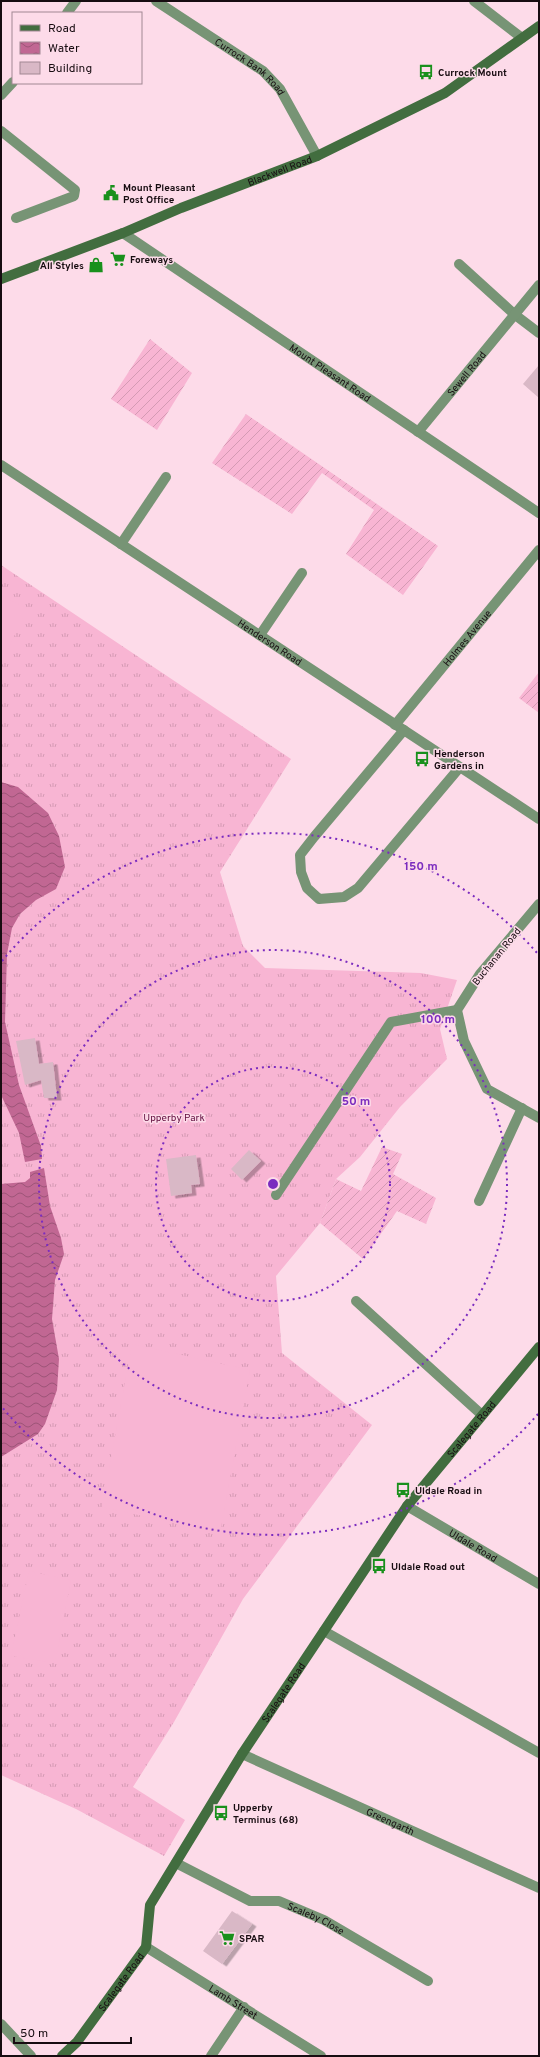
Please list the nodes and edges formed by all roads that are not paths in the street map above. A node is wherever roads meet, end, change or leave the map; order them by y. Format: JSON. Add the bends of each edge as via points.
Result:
{"nodes":[{"id":1,"x":76,"y":1,"type":"edge"},
{"id":2,"x":156,"y":1,"type":"edge"},
{"id":3,"x":474,"y":1,"type":"edge"},
{"id":4,"x":68,"y":12,"type":"edge"},
{"id":5,"x":539,"y":26,"type":"edge"},
{"id":6,"x":522,"y":38,"type":"junction"},
{"id":7,"x":12,"y":83,"type":"edge"},
{"id":8,"x":1,"y":95,"type":"edge"},
{"id":9,"x":1,"y":131,"type":"edge"},
{"id":10,"x":317,"y":156,"type":"junction"},
{"id":11,"x":16,"y":218,"type":"dead end"},
{"id":12,"x":123,"y":233,"type":"junction"},
{"id":13,"x":459,"y":264,"type":"dead end"},
{"id":14,"x":1,"y":279,"type":"edge"},
{"id":15,"x":539,"y":285,"type":"edge"},
{"id":16,"x":514,"y":314,"type":"junction"},
{"id":17,"x":539,"y":333,"type":"edge"},
{"id":18,"x":418,"y":432,"type":"junction"},
{"id":19,"x":1,"y":465,"type":"edge"},
{"id":20,"x":166,"y":477,"type":"dead end"},
{"id":21,"x":539,"y":513,"type":"edge"},
{"id":22,"x":121,"y":544,"type":"junction"},
{"id":23,"x":539,"y":550,"type":"edge"},
{"id":24,"x":302,"y":573,"type":"dead end"},
{"id":25,"x":260,"y":636,"type":"junction"},
{"id":26,"x":399,"y":727,"type":"junction"},
{"id":27,"x":460,"y":767,"type":"junction"},
{"id":28,"x":539,"y":819,"type":"edge"},
{"id":29,"x":539,"y":904,"type":"edge"},
{"id":30,"x":457,"y":1010,"type":"junction"},
{"id":31,"x":522,"y":1108,"type":"junction"},
{"id":32,"x":539,"y":1118,"type":"edge"},
{"id":33,"x":276,"y":1195,"type":"dead end"},
{"id":34,"x":479,"y":1201,"type":"dead end"},
{"id":35,"x":356,"y":1301,"type":"dead end"},
{"id":36,"x":539,"y":1346,"type":"edge"},
{"id":37,"x":482,"y":1415,"type":"junction"},
{"id":38,"x":407,"y":1506,"type":"junction"},
{"id":39,"x":539,"y":1584,"type":"edge"},
{"id":40,"x":324,"y":1631,"type":"junction"},
{"id":41,"x":539,"y":1753,"type":"edge"},
{"id":42,"x":242,"y":1754,"type":"junction"},
{"id":43,"x":176,"y":1863,"type":"junction"},
{"id":44,"x":539,"y":1888,"type":"edge"},
{"id":45,"x":146,"y":1946,"type":"junction"},
{"id":46,"x":428,"y":1981,"type":"dead end"},
{"id":47,"x":244,"y":2007,"type":"junction"},
{"id":48,"x":1,"y":2024,"type":"edge"},
{"id":49,"x":31,"y":2056,"type":"edge"},
{"id":50,"x":62,"y":2056,"type":"edge"},
{"id":51,"x":211,"y":2056,"type":"edge"},
{"id":52,"x":321,"y":2056,"type":"edge"}],
"edges":[{"from":1,"to":4,"type":"street"},
{"from":2,"to":10,"type":"street","name":"Currock Bank Road","via":[[263,71],[280,89]]},
{"from":3,"to":6,"type":"street"},
{"from":5,"to":6,"type":"street","name":"Blackwell Road"},
{"from":6,"to":10,"type":"street","name":"Blackwell Road","via":[[445,93]]},
{"from":7,"to":8,"type":"street"},
{"from":9,"to":11,"type":"street","via":[[75,190],[74,196]]},
{"from":10,"to":12,"type":"street","name":"Blackwell Road"},
{"from":12,"to":14,"type":"street","name":"Blackwell Road"},
{"from":12,"to":18,"type":"street","name":"Mount Pleasant Road"},
{"from":13,"to":16,"type":"street"},
{"from":15,"to":16,"type":"street","name":"Sewell Road"},
{"from":16,"to":17,"type":"street"},
{"from":16,"to":18,"type":"street","name":"Sewell Road"},
{"from":18,"to":21,"type":"street","name":"Mount Pleasant Road"},
{"from":19,"to":22,"type":"street","name":"Henderson Road"},
{"from":20,"to":22,"type":"street"},
{"from":22,"to":25,"type":"street","name":"Henderson Road"},
{"from":23,"to":26,"type":"street","name":"Holmes Avenue"},
{"from":24,"to":25,"type":"street"},
{"from":25,"to":26,"type":"street","name":"Henderson Road"},
{"from":26,"to":27,"type":"street","name":"Henderson Road"},
{"from":26,"to":27,"type":"street","name":"Holmes Avenue","via":[[300,855],[301,872],[307,888],[320,899],[344,897],[358,888]]},
{"from":27,"to":28,"type":"street","name":"Henderson Road"},
{"from":29,"to":30,"type":"street","name":"Buchanan Road","via":[[480,974]]},
{"from":30,"to":31,"type":"street","via":[[464,1041],[487,1090]]},
{"from":30,"to":33,"type":"street","via":[[392,1022]]},
{"from":31,"to":32,"type":"street"},
{"from":31,"to":34,"type":"street"},
{"from":35,"to":37,"type":"street"},
{"from":36,"to":37,"type":"street","name":"Scalegate Road"},
{"from":37,"to":38,"type":"street","name":"Scalegate Road"},
{"from":38,"to":39,"type":"street","name":"Uldale Road"},
{"from":38,"to":40,"type":"street","name":"Scalegate Road"},
{"from":40,"to":41,"type":"street"},
{"from":40,"to":42,"type":"street","name":"Scalegate Road"},
{"from":42,"to":43,"type":"street","name":"Scalegate Road"},
{"from":42,"to":44,"type":"street","name":"Greengarth"},
{"from":43,"to":45,"type":"street","name":"Scalegate Road","via":[[150,1905]]},
{"from":43,"to":46,"type":"street","name":"Scaleby Close","via":[[250,1901],[279,1901],[324,1920]]},
{"from":45,"to":47,"type":"street","name":"Lamb Street"},
{"from":45,"to":50,"type":"street","name":"Scalegate Road","via":[[77,2042]]},
{"from":47,"to":51,"type":"street"},
{"from":47,"to":52,"type":"street","name":"Lamb Street"},
{"from":48,"to":49,"type":"street"}]}
